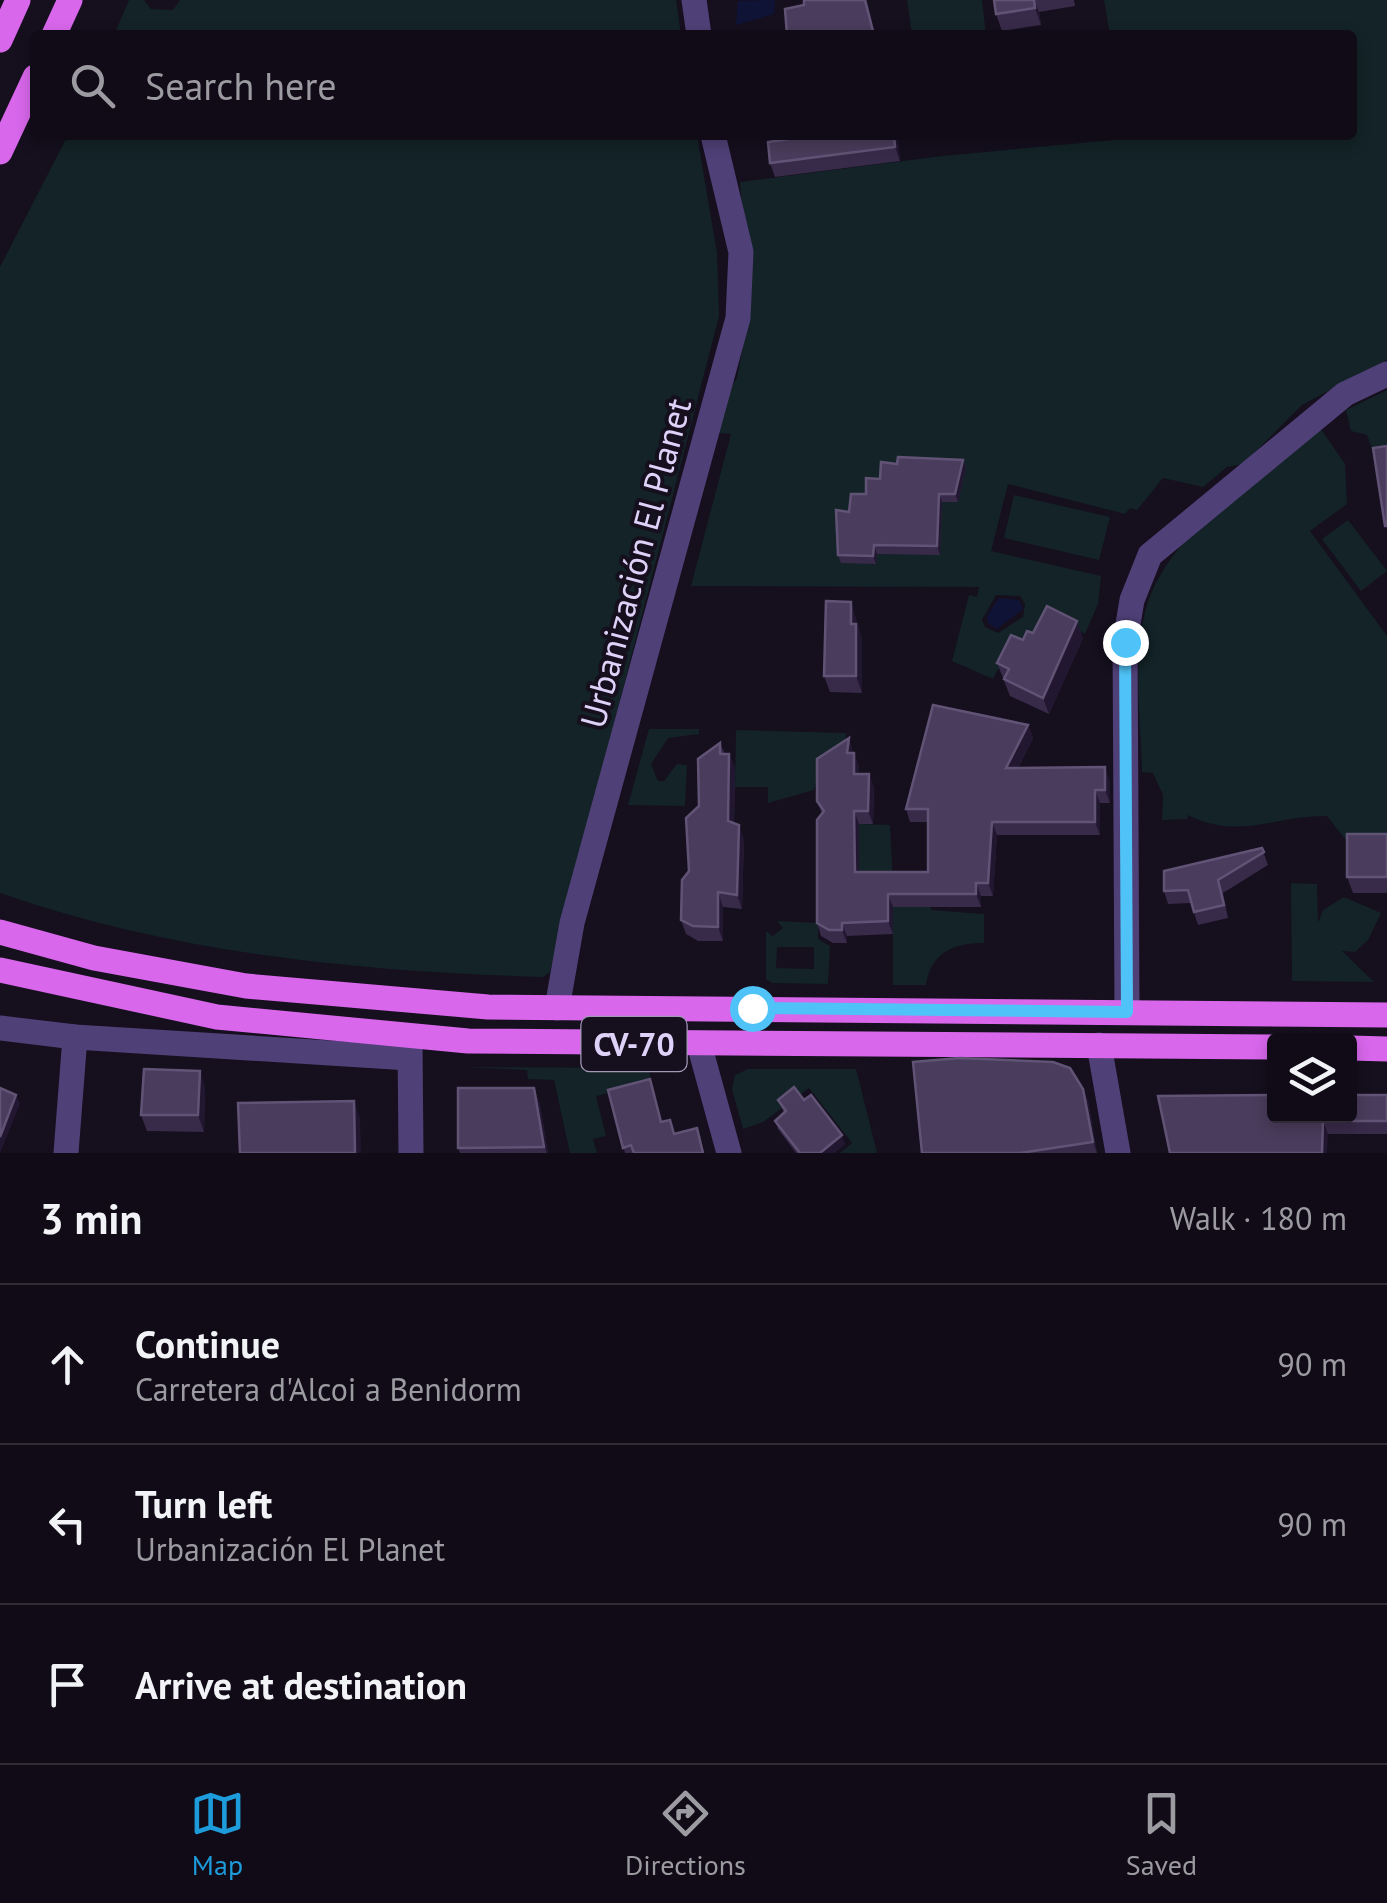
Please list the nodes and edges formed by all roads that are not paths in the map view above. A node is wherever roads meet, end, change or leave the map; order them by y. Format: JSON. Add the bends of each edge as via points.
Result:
{"nodes":[{"id":1,"x":18,"y":0,"type":"edge"},
{"id":2,"x":70,"y":0,"type":"edge"},
{"id":3,"x":694,"y":0,"type":"edge"},
{"id":4,"x":56,"y":30,"type":"edge"},
{"id":5,"x":698,"y":30,"type":"edge"},
{"id":6,"x":0,"y":40,"type":"edge"},
{"id":7,"x":30,"y":88,"type":"edge"},
{"id":8,"x":714,"y":140,"type":"edge"},
{"id":9,"x":0,"y":152,"type":"edge"},
{"id":10,"x":1387,"y":374,"type":"edge"},
{"id":11,"x":0,"y":932,"type":"edge"},
{"id":12,"x":0,"y":970,"type":"edge"},
{"id":13,"x":556,"y":1008,"type":"junction"},
{"id":14,"x":1127,"y":1012,"type":"junction"},
{"id":15,"x":1387,"y":1014,"type":"edge"},
{"id":16,"x":0,"y":1028,"type":"edge"},
{"id":17,"x":75,"y":1038,"type":"junction"},
{"id":18,"x":700,"y":1044,"type":"junction"},
{"id":19,"x":1099,"y":1044,"type":"junction"},
{"id":20,"x":410,"y":1047,"type":"junction"},
{"id":21,"x":1267,"y":1047,"type":"edge"},
{"id":22,"x":1357,"y":1048,"type":"edge"},
{"id":23,"x":1387,"y":1048,"type":"edge"},
{"id":24,"x":66,"y":1153,"type":"edge"},
{"id":25,"x":412,"y":1153,"type":"edge"},
{"id":26,"x":729,"y":1153,"type":"edge"},
{"id":27,"x":1118,"y":1153,"type":"edge"}],
"edges":[{"from":1,"to":6,"type":"main road"},
{"from":2,"to":4,"type":"main road"},
{"from":3,"to":5,"type":"street"},
{"from":7,"to":9,"type":"main road"},
{"from":8,"to":13,"type":"street","name":"Urbanización El Planet","via":[[741,252],[738,318],[572,923]]},
{"from":10,"to":14,"type":"street","via":[[1345,394],[1150,555],[1125,642]]},
{"from":11,"to":13,"type":"main road","number":"CV-70","via":[[94,958],[246,986]]},
{"from":12,"to":20,"type":"main road","number":"CV-70","via":[[217,1017]]},
{"from":13,"to":14,"type":"main road","number":"CV-70"},
{"from":14,"to":15,"type":"main road","number":"CV-70"},
{"from":16,"to":17,"type":"street"},
{"from":17,"to":20,"type":"street"},
{"from":17,"to":24,"type":"street"},
{"from":18,"to":19,"type":"main road","number":"CV-70"},
{"from":18,"to":20,"type":"main road","number":"CV-70"},
{"from":18,"to":26,"type":"street"},
{"from":19,"to":21,"type":"main road","number":"CV-70"},
{"from":19,"to":27,"type":"street"},
{"from":20,"to":25,"type":"street"},
{"from":22,"to":23,"type":"main road"}]}
